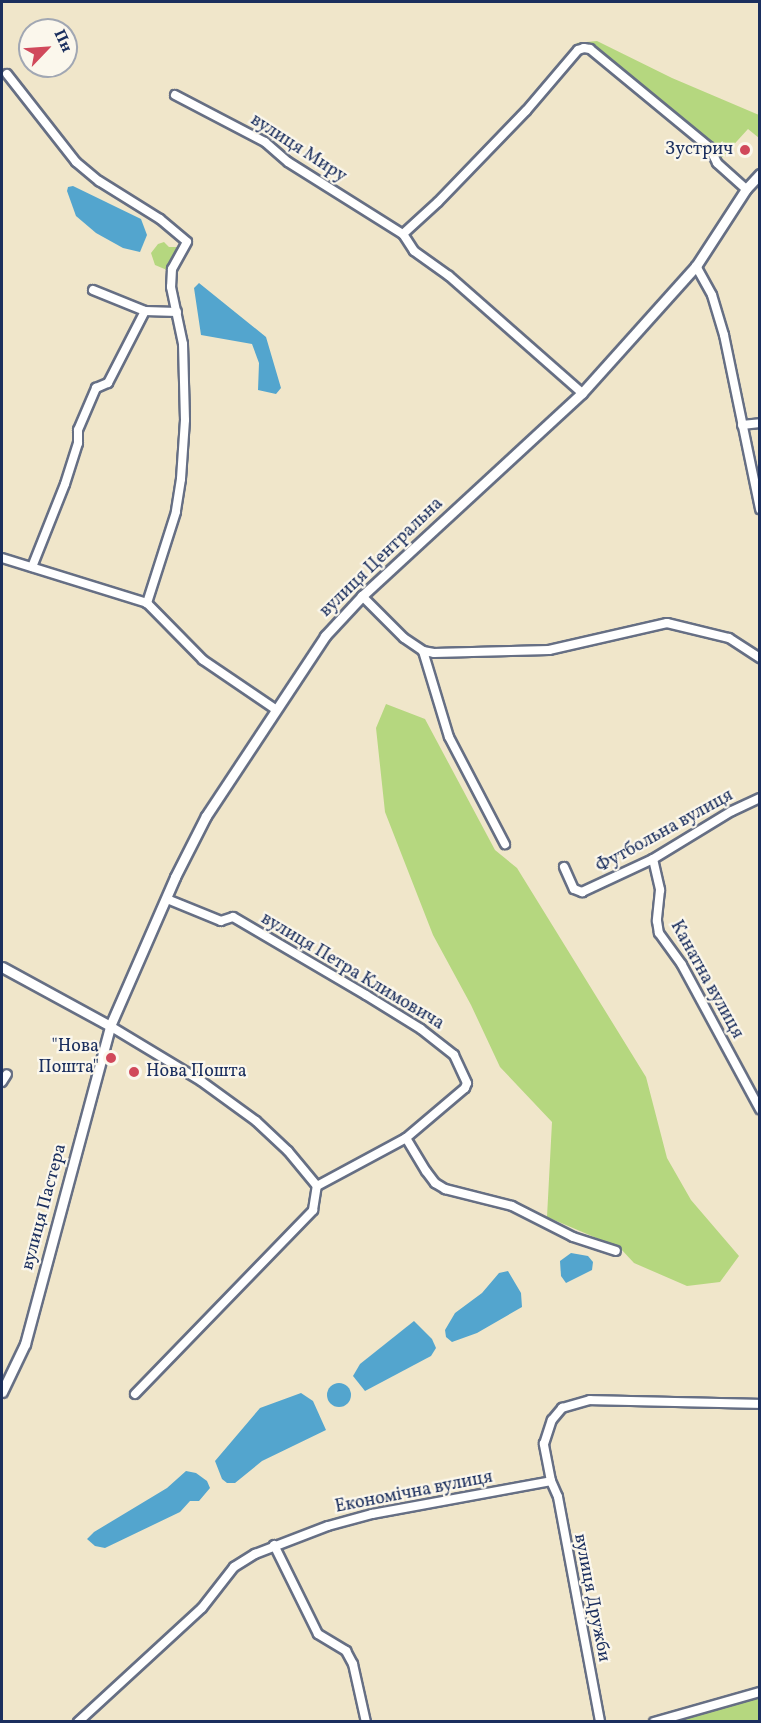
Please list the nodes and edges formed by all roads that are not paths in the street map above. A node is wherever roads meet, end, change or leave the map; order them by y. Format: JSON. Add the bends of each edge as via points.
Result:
{"nodes":[{"id":1,"x":7,"y":74,"type":"dead end"},
{"id":2,"x":175,"y":95,"type":"dead end"},
{"id":3,"x":759,"y":174,"type":"edge"},
{"id":4,"x":746,"y":189,"type":"junction"},
{"id":5,"x":403,"y":234,"type":"junction"},
{"id":6,"x":696,"y":266,"type":"junction"},
{"id":7,"x":93,"y":291,"type":"dead end"},
{"id":8,"x":145,"y":311,"type":"junction"},
{"id":9,"x":177,"y":312,"type":"junction"},
{"id":10,"x":582,"y":393,"type":"junction"},
{"id":11,"x":759,"y":423,"type":"edge"},
{"id":12,"x":741,"y":425,"type":"junction"},
{"id":13,"x":759,"y":509,"type":"edge"},
{"id":14,"x":2,"y":558,"type":"edge"},
{"id":15,"x":32,"y":567,"type":"junction"},
{"id":16,"x":362,"y":596,"type":"junction"},
{"id":17,"x":147,"y":603,"type":"junction"},
{"id":18,"x":423,"y":651,"type":"junction"},
{"id":19,"x":759,"y":658,"type":"edge"},
{"id":20,"x":275,"y":709,"type":"junction"},
{"id":21,"x":759,"y":798,"type":"edge"},
{"id":22,"x":505,"y":844,"type":"dead end"},
{"id":23,"x":653,"y":859,"type":"junction"},
{"id":24,"x":564,"y":867,"type":"dead end"},
{"id":25,"x":167,"y":899,"type":"junction"},
{"id":26,"x":2,"y":967,"type":"edge"},
{"id":27,"x":110,"y":1026,"type":"junction"},
{"id":28,"x":7,"y":1074,"type":"dead end"},
{"id":29,"x":2,"y":1082,"type":"edge"},
{"id":30,"x":759,"y":1109,"type":"edge"},
{"id":31,"x":406,"y":1138,"type":"junction"},
{"id":32,"x":317,"y":1186,"type":"junction"},
{"id":33,"x":616,"y":1251,"type":"dead end"},
{"id":34,"x":2,"y":1392,"type":"edge"},
{"id":35,"x":135,"y":1394,"type":"dead end"},
{"id":36,"x":759,"y":1404,"type":"edge"},
{"id":37,"x":551,"y":1481,"type":"junction"},
{"id":38,"x":274,"y":1545,"type":"junction"},
{"id":39,"x":759,"y":1692,"type":"edge"},
{"id":40,"x":78,"y":1722,"type":"edge"},
{"id":41,"x":366,"y":1722,"type":"edge"},
{"id":42,"x":600,"y":1722,"type":"edge"},
{"id":43,"x":654,"y":1722,"type":"edge"}],
"edges":[{"from":1,"to":9,"type":"street","via":[[76,162],[187,242],[172,269],[171,287]]},
{"from":2,"to":5,"type":"street","name":"вулиця Миру","via":[[264,142],[288,162]]},
{"from":3,"to":4,"type":"street","name":"вулиця Центральна"},
{"from":4,"to":5,"type":"street","via":[[717,163],[709,147],[584,48]]},
{"from":4,"to":6,"type":"street","name":"вулиця Центральна"},
{"from":5,"to":10,"type":"street","name":"вулиця Миру","via":[[414,251],[449,276]]},
{"from":6,"to":10,"type":"street","name":"вулиця Центральна"},
{"from":6,"to":12,"type":"street","via":[[712,295],[724,335]]},
{"from":7,"to":8,"type":"street"},
{"from":8,"to":9,"type":"street"},
{"from":8,"to":15,"type":"street","via":[[108,383],[96,388],[78,430],[78,443],[65,484]]},
{"from":9,"to":17,"type":"street","via":[[183,344],[185,420],[181,479],[176,512]]},
{"from":10,"to":16,"type":"street","name":"вулиця Центральна"},
{"from":11,"to":12,"type":"street"},
{"from":12,"to":13,"type":"street"},
{"from":14,"to":15,"type":"street"},
{"from":15,"to":17,"type":"street"},
{"from":16,"to":18,"type":"street","via":[[404,638]]},
{"from":16,"to":20,"type":"street","name":"вулиця Центральна","via":[[325,636]]},
{"from":17,"to":20,"type":"street","via":[[203,660]]},
{"from":18,"to":19,"type":"street","via":[[453,654],[549,650],[667,623],[729,638]]},
{"from":18,"to":22,"type":"street","via":[[448,736]]},
{"from":20,"to":25,"type":"street","name":"вулиця Центральна","via":[[206,816]]},
{"from":21,"to":23,"type":"street","name":"Футбольна вулиця"},
{"from":23,"to":24,"type":"street","name":"Футбольна вулиця","via":[[582,892],[574,889]]},
{"from":23,"to":30,"type":"street","name":"Канатна вулиця","via":[[660,890],[659,933],[682,965]]},
{"from":25,"to":27,"type":"street","name":"вулиця Центральна"},
{"from":25,"to":31,"type":"street","name":"вулиця Петра Климовича","via":[[220,921],[233,917],[421,1029],[454,1055],[466,1077],[465,1088]]},
{"from":26,"to":27,"type":"street"},
{"from":27,"to":32,"type":"street","via":[[201,1081],[256,1121]]},
{"from":27,"to":34,"type":"street","name":"вулиця Пастера","via":[[25,1344]]},
{"from":28,"to":29,"type":"street"},
{"from":31,"to":32,"type":"street","name":"вулиця Петра Климовича"},
{"from":31,"to":33,"type":"street","via":[[435,1183],[445,1189],[512,1206],[573,1237]]},
{"from":32,"to":35,"type":"street","via":[[314,1210]]},
{"from":36,"to":37,"type":"street","via":[[590,1400],[574,1403],[558,1412],[547,1430],[544,1444]]},
{"from":37,"to":38,"type":"street","name":"Економічна вулиця","via":[[372,1515]]},
{"from":37,"to":42,"type":"street","name":"вулиця Дружби","via":[[558,1497]]},
{"from":38,"to":40,"type":"street","name":"Економічна вулиця","via":[[234,1567],[202,1608]]},
{"from":38,"to":41,"type":"street","via":[[318,1634],[346,1651],[353,1664]]},
{"from":39,"to":43,"type":"street"}]}
